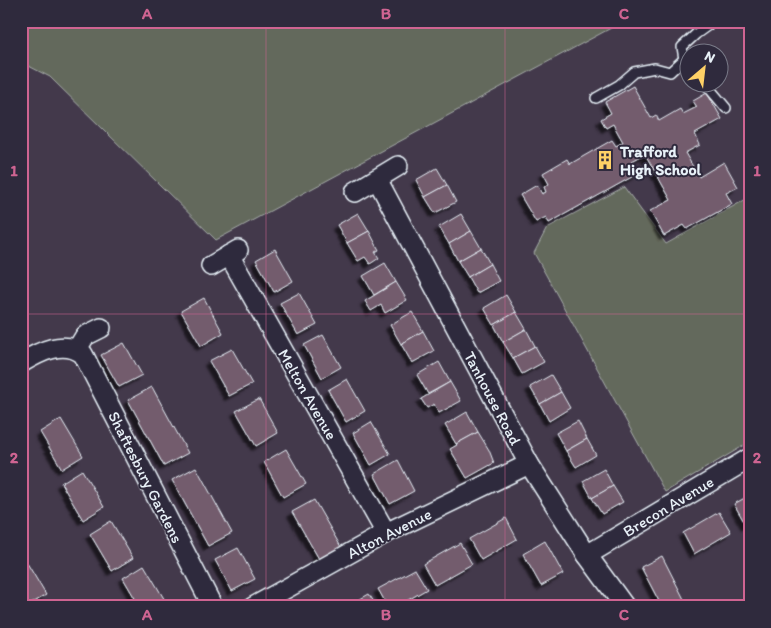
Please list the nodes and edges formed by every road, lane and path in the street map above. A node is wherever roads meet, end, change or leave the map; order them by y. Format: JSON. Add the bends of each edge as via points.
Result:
{"nodes":[{"id":1,"x":714,"y":21,"type":"edge"},
{"id":2,"x":687,"y":42,"type":"edge"},
{"id":3,"x":678,"y":68,"type":"edge"},
{"id":4,"x":712,"y":92,"type":"edge"},
{"id":5,"x":596,"y":98,"type":"dead end"},
{"id":6,"x":726,"y":108,"type":"dead end"},
{"id":7,"x":398,"y":166,"type":"dead end"},
{"id":8,"x":377,"y":179,"type":"junction"},
{"id":9,"x":355,"y":192,"type":"dead end"},
{"id":10,"x":211,"y":266,"type":"dead end"},
{"id":11,"x":101,"y":328,"type":"dead end"},
{"id":12,"x":77,"y":349,"type":"junction"},
{"id":13,"x":21,"y":363,"type":"edge"},
{"id":14,"x":750,"y":458,"type":"edge"},
{"id":15,"x":529,"y":464,"type":"junction"},
{"id":16,"x":386,"y":533,"type":"junction"},
{"id":17,"x":587,"y":555,"type":"junction"},
{"id":18,"x":213,"y":607,"type":"edge"},
{"id":19,"x":253,"y":607,"type":"edge"},
{"id":20,"x":625,"y":607,"type":"edge"}],
"edges":[{"from":1,"to":2,"type":"lane"},
{"from":3,"to":5,"type":"lane","via":[[670,72],[655,68],[634,72]]},
{"from":4,"to":6,"type":"lane"},
{"from":7,"to":8,"type":"street"},
{"from":8,"to":9,"type":"street"},
{"from":8,"to":15,"type":"street","name":"Tanhouse Road"},
{"from":10,"to":16,"type":"street","name":"Melton Avenue","via":[[234,253]]},
{"from":11,"to":12,"type":"street","via":[[85,336]]},
{"from":12,"to":13,"type":"street","via":[[67,347],[41,351]]},
{"from":12,"to":18,"type":"street","name":"Shaftesbury Gardens","via":[[83,354]]},
{"from":14,"to":17,"type":"street","name":"Brecon Avenue"},
{"from":15,"to":16,"type":"street","name":"Alton Avenue"},
{"from":15,"to":17,"type":"street","name":"Tanhouse Road"},
{"from":16,"to":19,"type":"street","name":"Alton Avenue"},
{"from":17,"to":20,"type":"street","name":"Tanhouse Road"}]}
